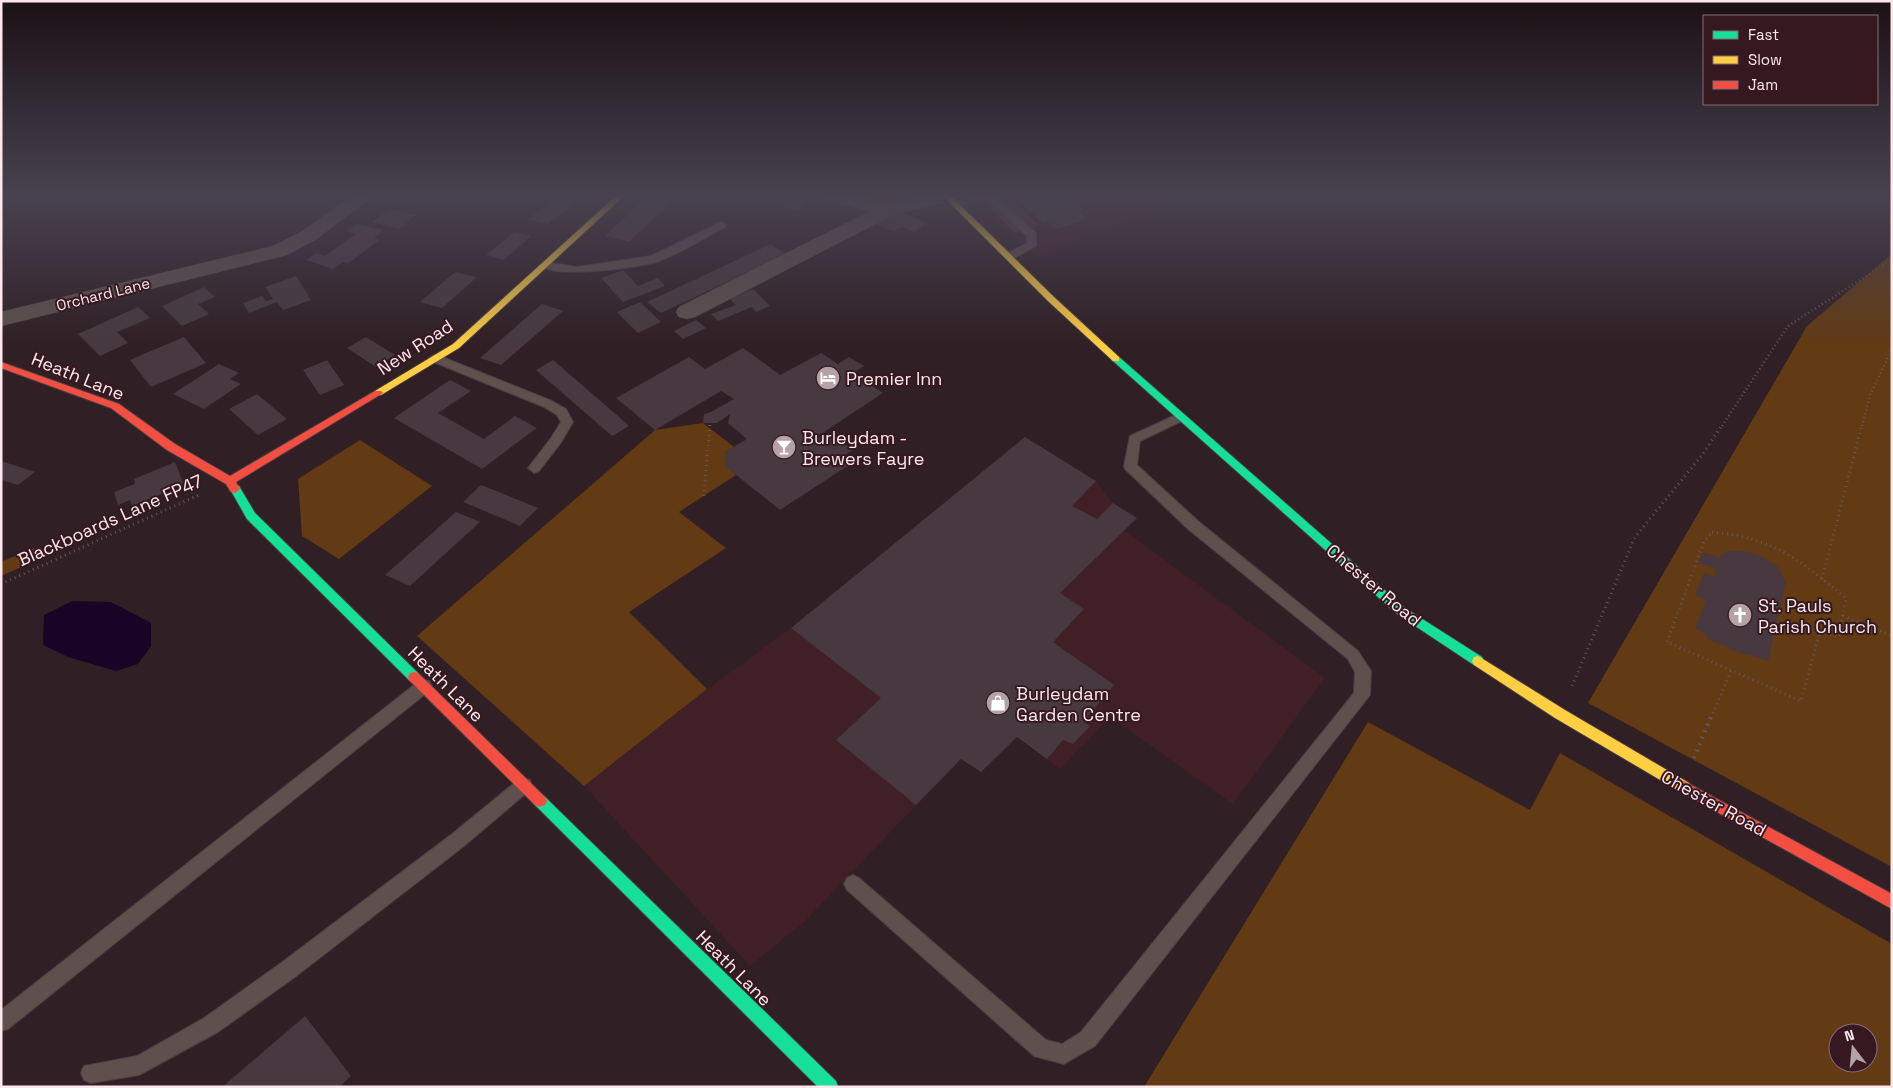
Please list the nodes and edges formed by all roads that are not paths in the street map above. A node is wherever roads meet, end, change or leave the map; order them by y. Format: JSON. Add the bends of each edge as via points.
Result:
{"nodes":[{"id":1,"x":290,"y":246,"type":"edge"},
{"id":2,"x":566,"y":246,"type":"edge"},
{"id":3,"x":680,"y":246,"type":"edge"},
{"id":4,"x":818,"y":246,"type":"edge"},
{"id":5,"x":999,"y":246,"type":"edge"},
{"id":6,"x":1029,"y":246,"type":"edge"},
{"id":7,"x":1010,"y":256,"type":"junction"},
{"id":8,"x":545,"y":265,"type":"junction"},
{"id":9,"x":687,"y":312,"type":"dead end"},
{"id":10,"x":1,"y":319,"type":"edge"},
{"id":11,"x":435,"y":358,"type":"junction"},
{"id":12,"x":1,"y":365,"type":"edge"},
{"id":13,"x":1180,"y":417,"type":"junction"},
{"id":14,"x":534,"y":468,"type":"dead end"},
{"id":15,"x":230,"y":481,"type":"junction"},
{"id":16,"x":424,"y":686,"type":"junction"},
{"id":17,"x":524,"y":785,"type":"junction"},
{"id":18,"x":853,"y":884,"type":"dead end"},
{"id":19,"x":1892,"y":902,"type":"edge"},
{"id":20,"x":1,"y":1022,"type":"edge"},
{"id":21,"x":91,"y":1073,"type":"dead end"},
{"id":22,"x":830,"y":1087,"type":"edge"}],
"edges":[{"from":1,"to":10,"type":"street","name":"Orchard Lane","via":[[280,251]]},
{"from":2,"to":8,"type":"street","name":"New Road"},
{"from":3,"to":8,"type":"lane","via":[[654,259],[577,270]]},
{"from":4,"to":9,"type":"street"},
{"from":5,"to":7,"type":"street","name":"Chester Road"},
{"from":6,"to":7,"type":"lane"},
{"from":7,"to":13,"type":"street","name":"Chester Road","via":[[1051,299]]},
{"from":8,"to":11,"type":"street","name":"New Road","via":[[456,346]]},
{"from":11,"to":14,"type":"lane","via":[[562,412],[567,422]]},
{"from":11,"to":15,"type":"street","name":"New Road"},
{"from":12,"to":15,"type":"street","name":"Heath Lane","via":[[116,406],[171,447]]},
{"from":13,"to":18,"type":"lane","via":[[1134,439],[1130,466],[1193,525],[1353,655],[1363,671],[1362,695],[1088,1039],[1064,1054],[1040,1049]]},
{"from":13,"to":19,"type":"street","name":"Chester Road","via":[[1402,612],[1560,714],[1682,786]]},
{"from":15,"to":16,"type":"street","name":"Heath Lane","via":[[251,516]]},
{"from":16,"to":17,"type":"street","name":"Heath Lane"},
{"from":16,"to":20,"type":"lane"},
{"from":17,"to":21,"type":"lane","via":[[450,846],[211,1025],[139,1065]]},
{"from":17,"to":22,"type":"street","name":"Heath Lane"}]}
